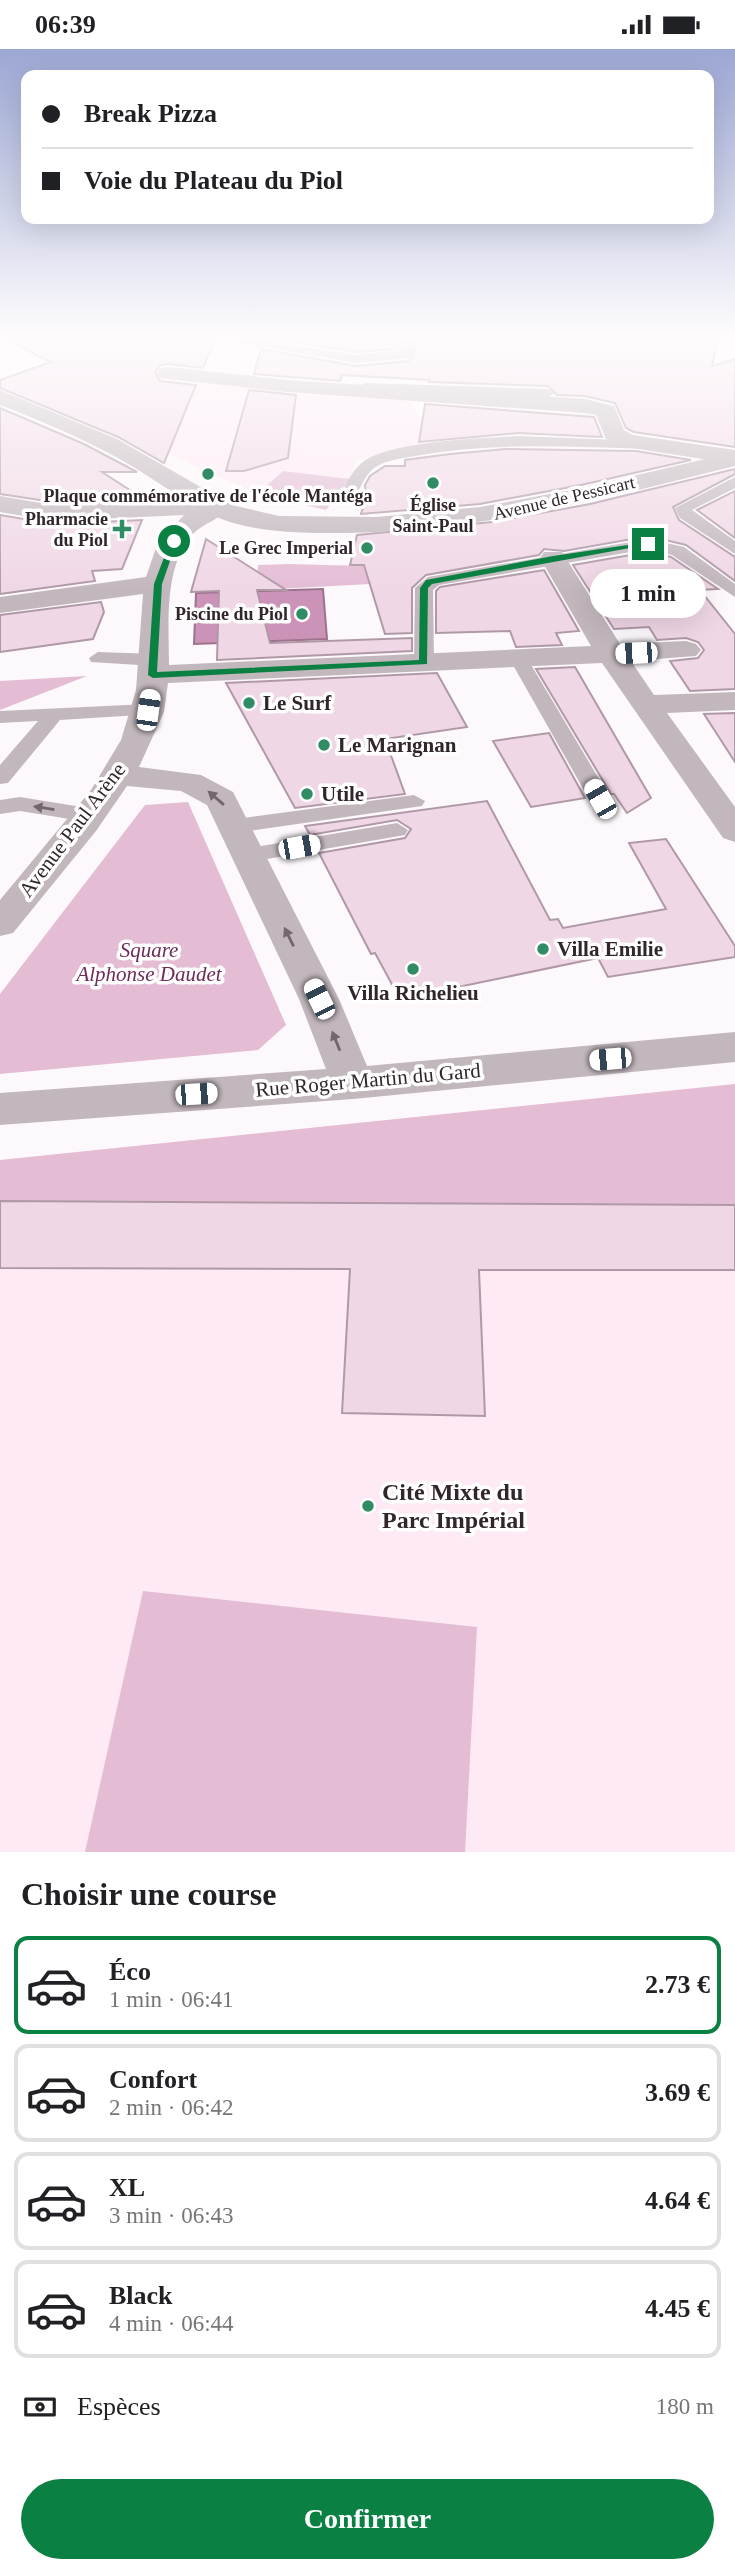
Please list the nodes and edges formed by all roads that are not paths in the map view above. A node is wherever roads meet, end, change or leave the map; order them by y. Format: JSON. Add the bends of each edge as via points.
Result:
{"nodes":[{"id":1,"x":60,"y":421,"type":"edge"},
{"id":2,"x":610,"y":421,"type":"edge"},
{"id":3,"x":648,"y":445,"type":"junction"},
{"id":4,"x":735,"y":458,"type":"edge"},
{"id":5,"x":735,"y":482,"type":"edge"},
{"id":6,"x":348,"y":496,"type":"dead end"},
{"id":7,"x":0,"y":504,"type":"edge"},
{"id":8,"x":215,"y":508,"type":"junction"},
{"id":9,"x":735,"y":549,"type":"edge"},
{"id":10,"x":553,"y":558,"type":"junction"},
{"id":11,"x":158,"y":584,"type":"junction"},
{"id":12,"x":735,"y":592,"type":"edge"},
{"id":13,"x":0,"y":605,"type":"edge"},
{"id":14,"x":686,"y":650,"type":"dead end"},
{"id":15,"x":611,"y":654,"type":"junction"},
{"id":16,"x":98,"y":658,"type":"dead end"},
{"id":17,"x":518,"y":658,"type":"junction"},
{"id":18,"x":424,"y":662,"type":"junction"},
{"id":19,"x":154,"y":668,"type":"junction"},
{"id":20,"x":735,"y":701,"type":"edge"},
{"id":21,"x":646,"y":705,"type":"junction"},
{"id":22,"x":148,"y":710,"type":"junction"},
{"id":23,"x":54,"y":715,"type":"junction"},
{"id":24,"x":0,"y":717,"type":"edge"},
{"id":25,"x":117,"y":775,"type":"junction"},
{"id":26,"x":0,"y":778,"type":"edge"},
{"id":27,"x":600,"y":799,"type":"dead end"},
{"id":28,"x":414,"y":801,"type":"dead end"},
{"id":29,"x":0,"y":807,"type":"edge"},
{"id":30,"x":88,"y":815,"type":"junction"},
{"id":31,"x":733,"y":826,"type":"edge"},
{"id":32,"x":397,"y":830,"type":"dead end"},
{"id":33,"x":243,"y":841,"type":"junction"},
{"id":34,"x":0,"y":924,"type":"edge"},
{"id":35,"x":735,"y":1047,"type":"edge"},
{"id":36,"x":353,"y":1083,"type":"junction"},
{"id":37,"x":0,"y":1109,"type":"edge"}],
"edges":[{"from":1,"to":8,"type":"street","name":"Avenue de Pessicart","via":[[145,464]]},
{"from":2,"to":3,"type":"street","via":[[614,434]]},
{"from":3,"to":4,"type":"street"},
{"from":3,"to":6,"type":"lane","via":[[518,440],[463,443],[371,463],[359,474]]},
{"from":4,"to":8,"type":"street","name":"Avenue de Pessicart","via":[[524,509],[445,521],[287,524],[239,517]]},
{"from":5,"to":9,"type":"lane","via":[[682,508]]},
{"from":7,"to":8,"type":"street","via":[[20,510],[66,512]]},
{"from":8,"to":11,"type":"street","name":"Avenue Paul Arène","via":[[182,529],[169,550]]},
{"from":10,"to":12,"type":"lane","via":[[658,544],[678,551]]},
{"from":10,"to":15,"type":"street"},
{"from":10,"to":18,"type":"lane","via":[[426,585]]},
{"from":11,"to":13,"type":"street"},
{"from":11,"to":19,"type":"street","name":"Avenue Paul Arène"},
{"from":14,"to":15,"type":"street"},
{"from":15,"to":17,"type":"street"},
{"from":15,"to":21,"type":"street"},
{"from":16,"to":19,"type":"lane"},
{"from":17,"to":18,"type":"street"},
{"from":17,"to":27,"type":"lane"},
{"from":18,"to":19,"type":"street"},
{"from":19,"to":22,"type":"street","name":"Avenue Paul Arène"},
{"from":20,"to":21,"type":"street"},
{"from":21,"to":31,"type":"street"},
{"from":22,"to":23,"type":"lane"},
{"from":22,"to":25,"type":"street","name":"Avenue Paul Arène"},
{"from":23,"to":24,"type":"lane"},
{"from":23,"to":26,"type":"lane"},
{"from":25,"to":30,"type":"street","name":"Avenue Paul Arène"},
{"from":33,"to":25,"type":"street","one_way":true,"via":[[222,799],[200,787]]},
{"from":28,"to":33,"type":"lane"},
{"from":30,"to":29,"type":"lane","one_way":true,"via":[[20,804]]},
{"from":30,"to":34,"type":"street","name":"Avenue Paul Arène"},
{"from":32,"to":33,"type":"lane"},
{"from":36,"to":33,"type":"street","one_way":true,"via":[[319,999]]},
{"from":35,"to":36,"type":"street","name":"Rue Roger Martin du Gard"},
{"from":36,"to":37,"type":"street","name":"Rue Roger Martin du Gard"}]}
